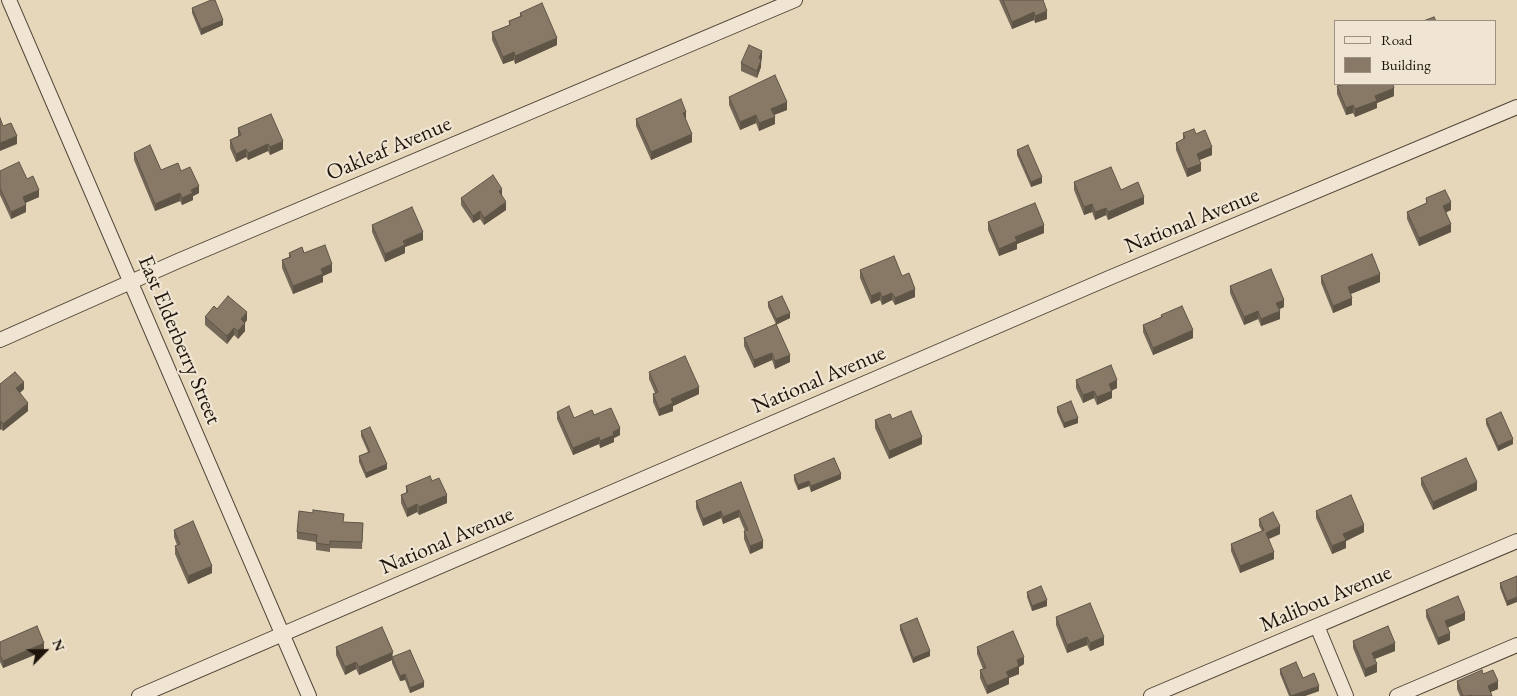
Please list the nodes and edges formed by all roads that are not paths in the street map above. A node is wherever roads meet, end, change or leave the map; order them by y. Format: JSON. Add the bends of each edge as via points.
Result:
{"nodes":[{"id":1,"x":9,"y":0,"type":"edge"},
{"id":2,"x":795,"y":0,"type":"edge"},
{"id":3,"x":1517,"y":107,"type":"edge"},
{"id":4,"x":131,"y":282,"type":"junction"},
{"id":5,"x":0,"y":340,"type":"edge"},
{"id":6,"x":1517,"y":541,"type":"edge"},
{"id":7,"x":1317,"y":626,"type":"junction"},
{"id":8,"x":283,"y":635,"type":"junction"},
{"id":9,"x":1517,"y":645,"type":"edge"},
{"id":10,"x":139,"y":696,"type":"edge"},
{"id":11,"x":309,"y":696,"type":"edge"},
{"id":12,"x":1151,"y":696,"type":"edge"},
{"id":13,"x":1346,"y":696,"type":"edge"},
{"id":14,"x":1398,"y":696,"type":"edge"}],
"edges":[{"from":1,"to":4,"type":"street","name":"East Elderberry Street"},
{"from":2,"to":4,"type":"street","name":"Oakleaf Avenue"},
{"from":3,"to":8,"type":"street","name":"National Avenue","via":[[1100,282]]},
{"from":4,"to":5,"type":"street","name":"Oakleaf Avenue"},
{"from":4,"to":8,"type":"street","name":"East Elderberry Street"},
{"from":6,"to":7,"type":"street","name":"Malibou Avenue"},
{"from":7,"to":12,"type":"street","name":"Malibou Avenue"},
{"from":7,"to":13,"type":"street"},
{"from":8,"to":10,"type":"street","name":"National Avenue"},
{"from":8,"to":11,"type":"street","name":"East Elderberry Street"},
{"from":9,"to":14,"type":"street"}]}
